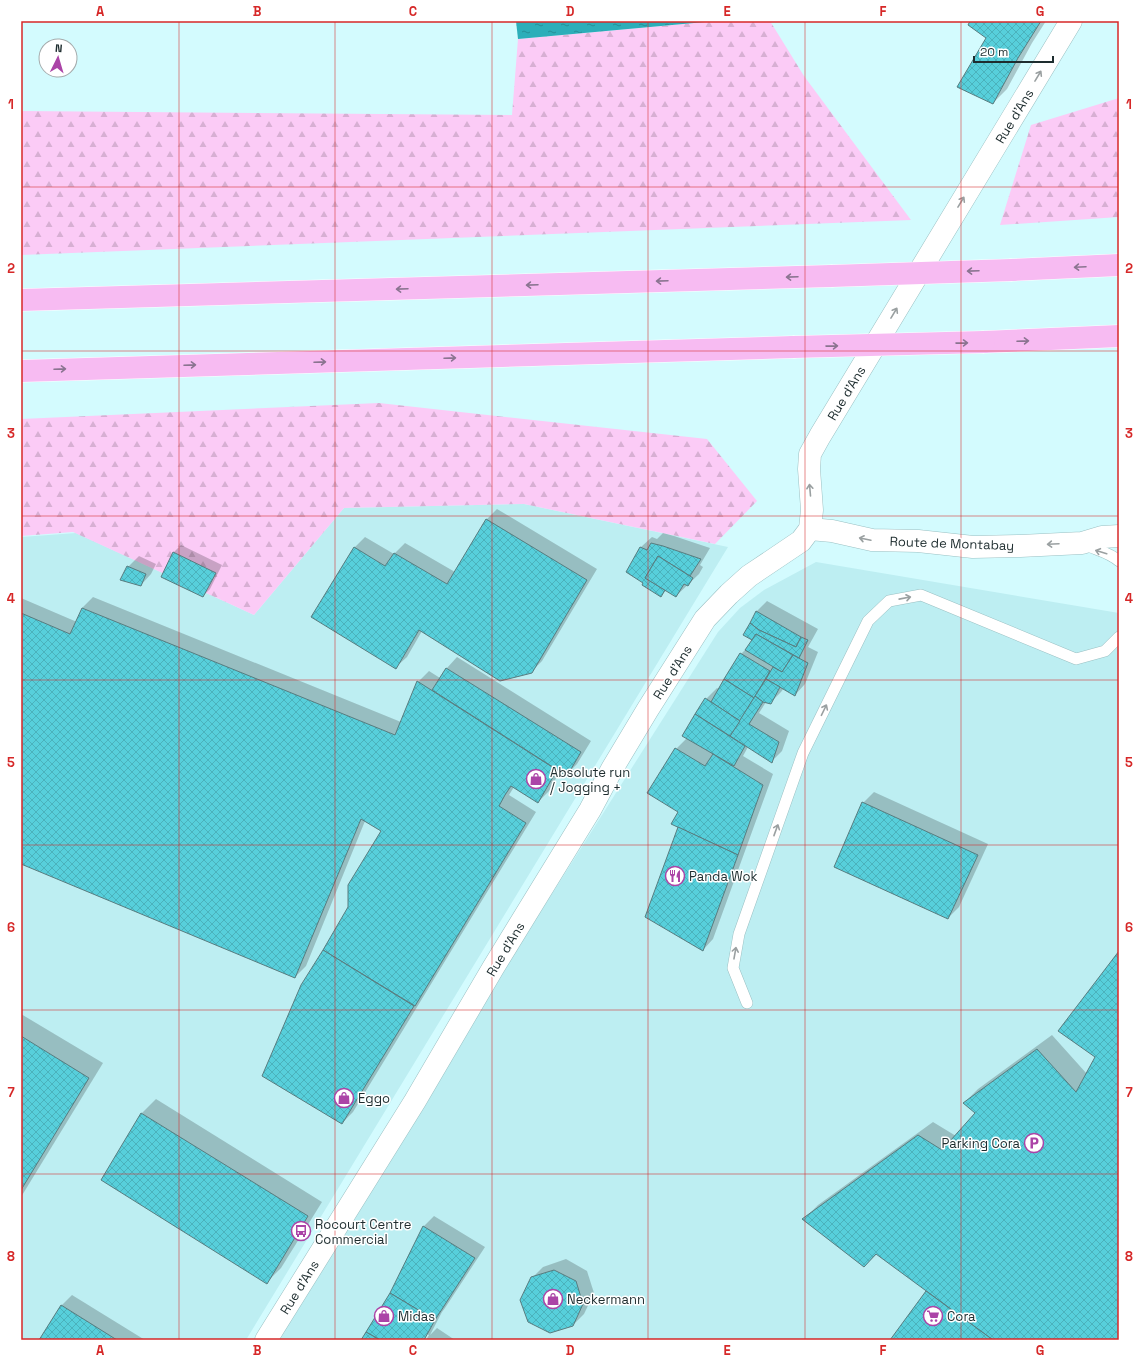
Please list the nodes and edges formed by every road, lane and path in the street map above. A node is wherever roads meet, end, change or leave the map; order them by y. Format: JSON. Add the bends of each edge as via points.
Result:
{"nodes":[{"id":1,"x":1071,"y":21,"type":"edge"},
{"id":2,"x":1119,"y":265,"type":"edge"},
{"id":3,"x":21,"y":300,"type":"edge"},
{"id":4,"x":1119,"y":336,"type":"edge"},
{"id":5,"x":21,"y":371,"type":"edge"},
{"id":6,"x":810,"y":529,"type":"junction"},
{"id":7,"x":1119,"y":536,"type":"edge"},
{"id":8,"x":1082,"y":543,"type":"junction"},
{"id":9,"x":1119,"y":561,"type":"edge"},
{"id":10,"x":1119,"y":637,"type":"edge"},
{"id":11,"x":747,"y":1003,"type":"dead end"},
{"id":12,"x":266,"y":1340,"type":"edge"}],
"edges":[{"from":6,"to":1,"type":"main road","name":"Rue d'Ans","one_way":true,"via":[[810,454]]},
{"from":2,"to":3,"type":"highway","one_way":true,"bridge":true},
{"from":5,"to":4,"type":"highway","one_way":true,"bridge":true},
{"from":8,"to":6,"type":"main road","name":"Route de Montabay","one_way":true,"via":[[973,547],[918,541],[872,540]]},
{"from":6,"to":12,"type":"main road","name":"Rue d'Ans","via":[[801,542],[749,576],[705,619],[648,709],[415,1101]]},
{"from":7,"to":8,"type":"main road","name":"Route de Montabay","via":[[1102,537]]},
{"from":9,"to":8,"type":"lane","one_way":true,"via":[[1106,552],[1094,550]]},
{"from":11,"to":10,"type":"lane","one_way":true,"via":[[733,968],[739,934],[803,753],[868,621],[889,601],[921,595],[1076,659],[1105,651]]}]}
